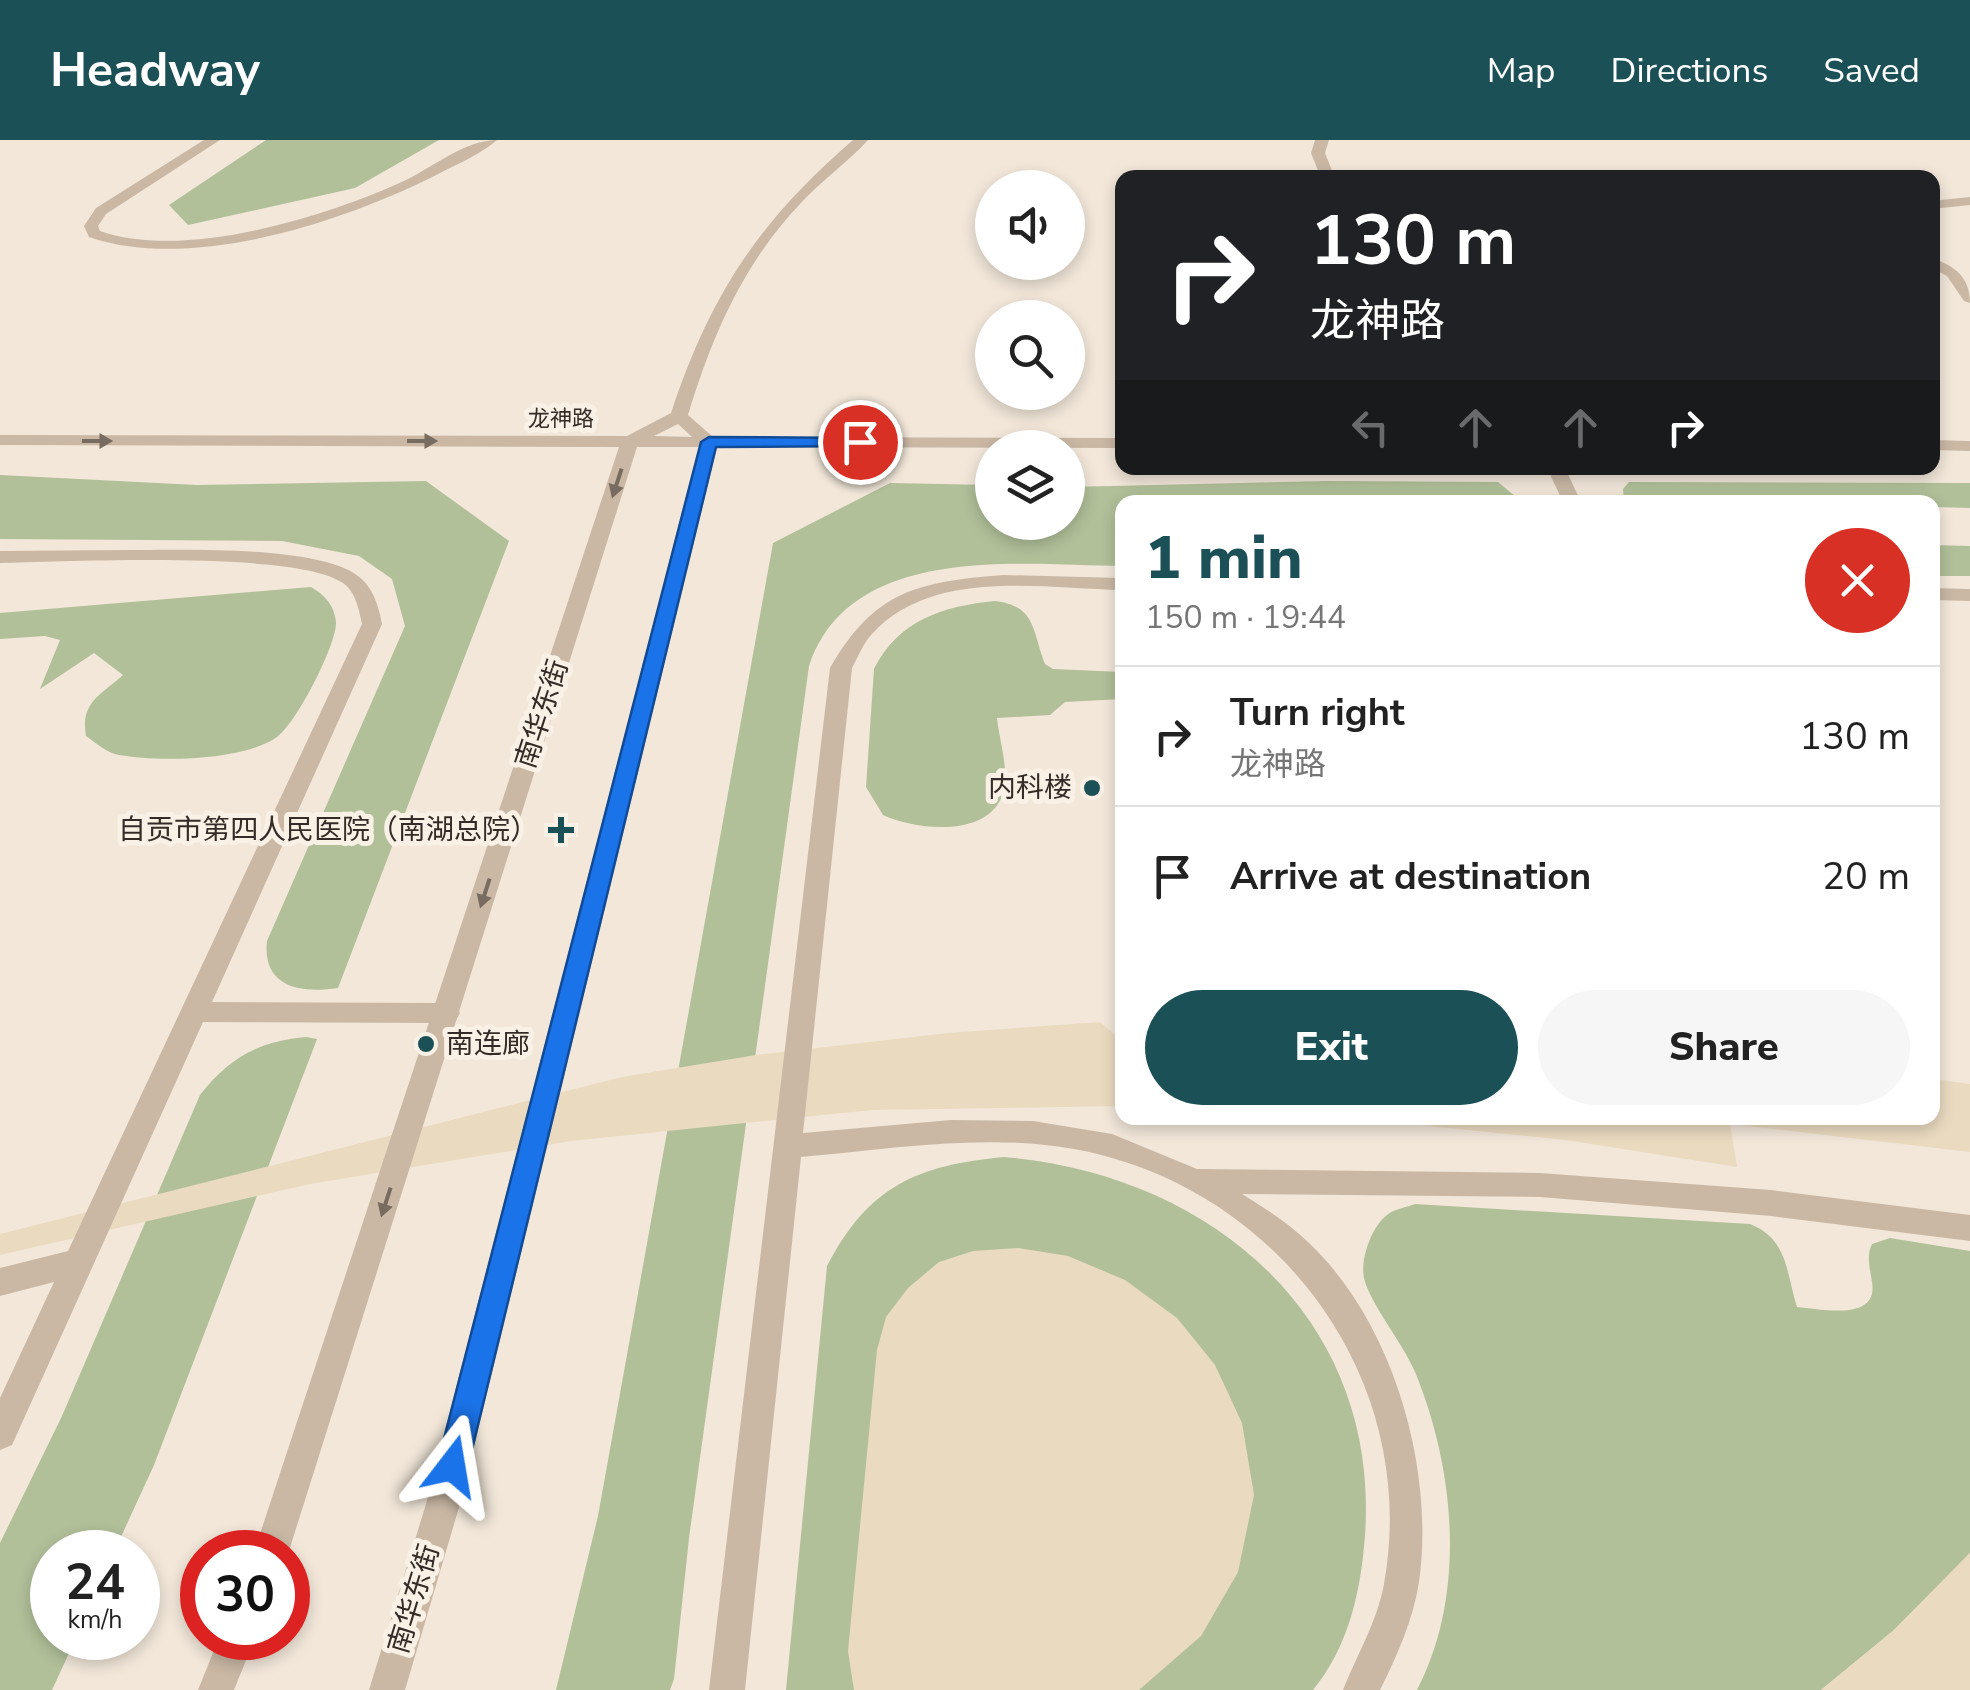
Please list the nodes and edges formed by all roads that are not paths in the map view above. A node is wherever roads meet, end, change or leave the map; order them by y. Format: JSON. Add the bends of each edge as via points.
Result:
{"nodes":[{"id":1,"x":212,"y":140,"type":"edge"},
{"id":2,"x":490,"y":140,"type":"edge"},
{"id":3,"x":861,"y":140,"type":"edge"},
{"id":4,"x":1322,"y":140,"type":"edge"},
{"id":5,"x":1325,"y":170,"type":"edge"},
{"id":6,"x":1970,"y":202,"type":"edge"},
{"id":7,"x":1940,"y":204,"type":"edge"},
{"id":8,"x":1940,"y":266,"type":"edge"},
{"id":9,"x":1970,"y":298,"type":"edge"},
{"id":10,"x":678,"y":416,"type":"junction"},
{"id":11,"x":0,"y":440,"type":"edge"},
{"id":12,"x":630,"y":442,"type":"junction"},
{"id":13,"x":709,"y":442,"type":"junction"},
{"id":14,"x":1115,"y":443,"type":"edge"},
{"id":15,"x":1940,"y":446,"type":"edge"},
{"id":16,"x":1970,"y":446,"type":"edge"},
{"id":17,"x":0,"y":556,"type":"edge"},
{"id":18,"x":1115,"y":584,"type":"edge"},
{"id":19,"x":1940,"y":594,"type":"edge"},
{"id":20,"x":1970,"y":595,"type":"edge"},
{"id":21,"x":194,"y":1012,"type":"junction"},
{"id":22,"x":446,"y":1013,"type":"junction"},
{"id":23,"x":788,"y":1146,"type":"junction"},
{"id":24,"x":1194,"y":1181,"type":"junction"},
{"id":25,"x":1970,"y":1228,"type":"edge"},
{"id":26,"x":80,"y":1262,"type":"junction"},
{"id":27,"x":0,"y":1282,"type":"edge"},
{"id":28,"x":0,"y":1434,"type":"edge"},
{"id":29,"x":278,"y":1530,"type":"edge"},
{"id":30,"x":228,"y":1660,"type":"edge"},
{"id":31,"x":216,"y":1690,"type":"edge"},
{"id":32,"x":387,"y":1690,"type":"edge"},
{"id":33,"x":727,"y":1690,"type":"edge"},
{"id":34,"x":1362,"y":1690,"type":"edge"}],
"edges":[{"from":1,"to":2,"type":"street","via":[[101,211],[91,226],[94,234],[112,242],[170,243],[298,226],[397,193]]},
{"from":3,"to":10,"type":"street","via":[[816,177],[746,255],[700,344]]},
{"from":4,"to":5,"type":"street","via":[[1318,153]]},
{"from":6,"to":7,"type":"street"},
{"from":8,"to":9,"type":"street"},
{"from":10,"to":12,"type":"street"},
{"from":10,"to":13,"type":"street"},
{"from":11,"to":12,"type":"street","name":"龙神路","one_way":true},
{"from":12,"to":13,"type":"street","name":"龙神路"},
{"from":12,"to":22,"type":"street","name":"南华东街","one_way":true},
{"from":13,"to":14,"type":"street","name":"龙神路"},
{"from":13,"to":32,"type":"street","name":"南华东街","via":[[443,1504]]},
{"from":15,"to":16,"type":"street"},
{"from":17,"to":21,"type":"street","via":[[273,559],[323,566],[347,576],[363,593],[372,624],[367,640]]},
{"from":18,"to":23,"type":"street","via":[[945,587],[879,613],[848,648]]},
{"from":19,"to":20,"type":"street"},
{"from":21,"to":22,"type":"street"},
{"from":21,"to":26,"type":"street"},
{"from":22,"to":29,"type":"street","name":"南华东街","one_way":true},
{"from":23,"to":24,"type":"street","via":[[1040,1132],[1111,1146]]},
{"from":23,"to":33,"type":"street"},
{"from":24,"to":25,"type":"street","via":[[1540,1186],[1771,1203]]},
{"from":24,"to":34,"type":"street","via":[[1315,1269],[1350,1321],[1398,1432],[1408,1540],[1396,1601]]},
{"from":26,"to":27,"type":"street"},
{"from":26,"to":28,"type":"street"},
{"from":30,"to":31,"type":"street"}]}
